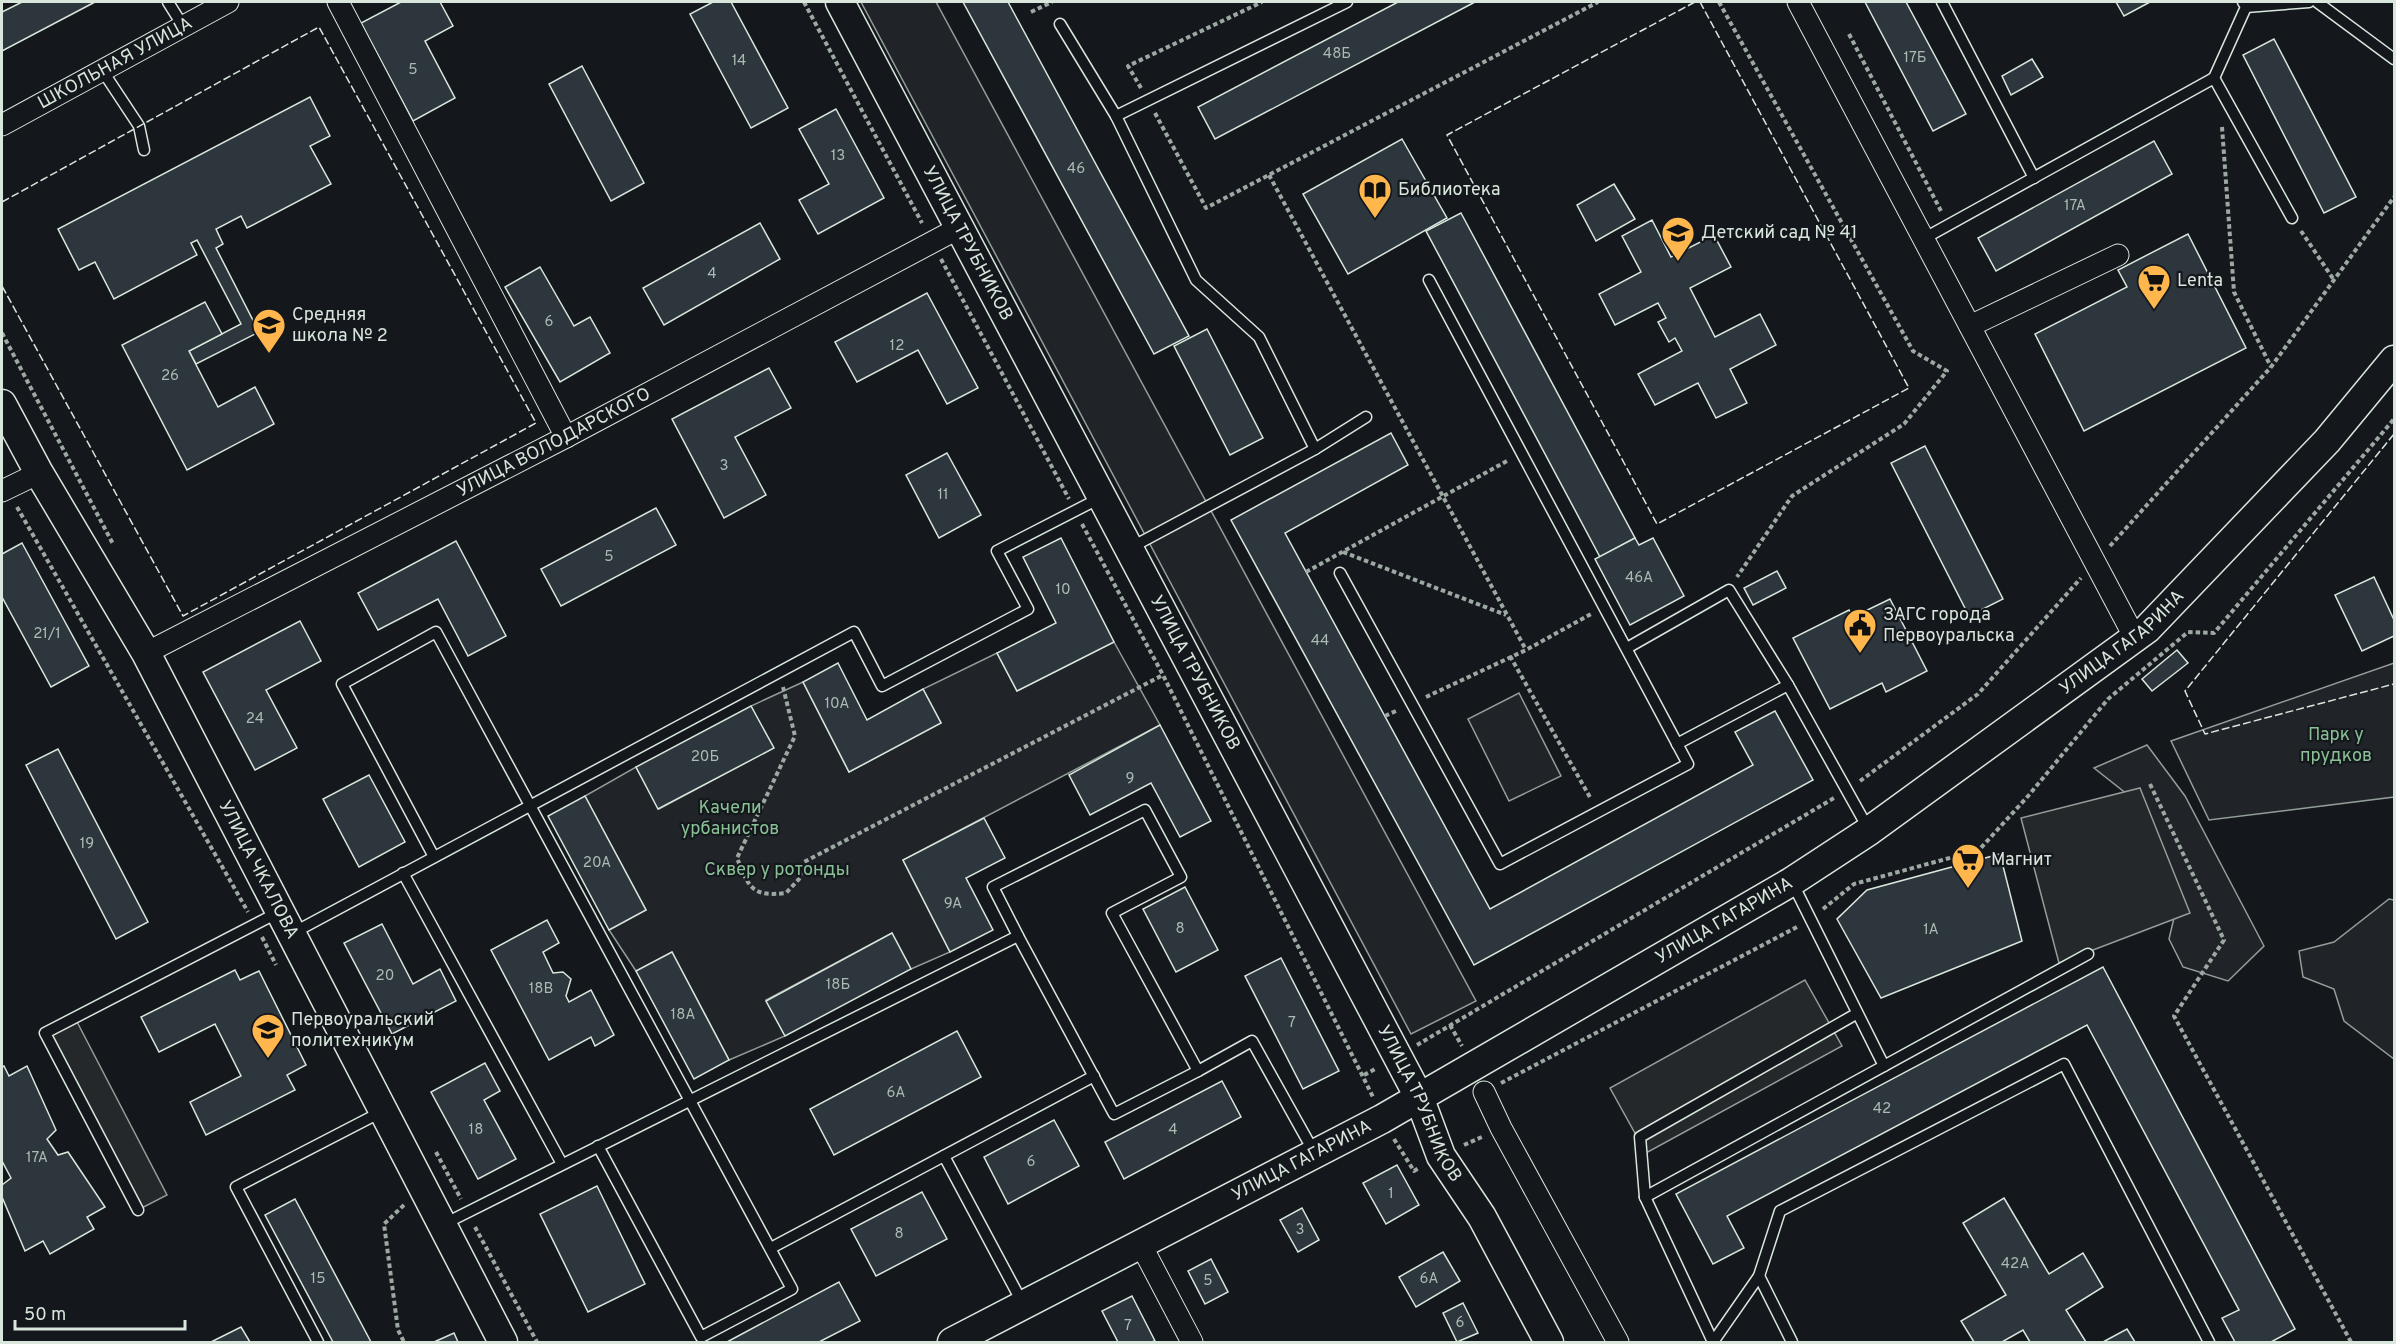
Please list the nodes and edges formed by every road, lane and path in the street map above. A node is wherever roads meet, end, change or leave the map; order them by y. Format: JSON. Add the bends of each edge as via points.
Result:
{"nodes":[{"id":1,"x":168,"y":2,"type":"edge"},
{"id":2,"x":228,"y":2,"type":"edge"},
{"id":3,"x":338,"y":2,"type":"edge"},
{"id":4,"x":804,"y":2,"type":"edge"},
{"id":5,"x":840,"y":2,"type":"edge"},
{"id":6,"x":1052,"y":2,"type":"edge"},
{"id":7,"x":1263,"y":2,"type":"edge"},
{"id":8,"x":1347,"y":2,"type":"edge"},
{"id":9,"x":1598,"y":2,"type":"edge"},
{"id":10,"x":1719,"y":2,"type":"edge"},
{"id":11,"x":1798,"y":2,"type":"edge"},
{"id":12,"x":1942,"y":2,"type":"edge"},
{"id":13,"x":2309,"y":2,"type":"edge"},
{"id":14,"x":2317,"y":2,"type":"edge"},
{"id":15,"x":2244,"y":4,"type":"edge"},
{"id":16,"x":1031,"y":12,"type":"dead end"},
{"id":17,"x":1060,"y":24,"type":"dead end"},
{"id":18,"x":183,"y":26,"type":"junction"},
{"id":19,"x":1849,"y":34,"type":"dead end"},
{"id":20,"x":2394,"y":58,"type":"edge"},
{"id":21,"x":102,"y":70,"type":"junction"},
{"id":22,"x":2214,"y":78,"type":"junction"},
{"id":23,"x":1148,"y":100,"type":"junction"},
{"id":24,"x":2236,"y":115,"type":"junction"},
{"id":25,"x":1116,"y":116,"type":"junction"},
{"id":26,"x":2,"y":125,"type":"edge"},
{"id":27,"x":144,"y":150,"type":"dead end"},
{"id":28,"x":1269,"y":175,"type":"junction"},
{"id":29,"x":2034,"y":178,"type":"junction"},
{"id":30,"x":2394,"y":197,"type":"edge"},
{"id":31,"x":2292,"y":218,"type":"joint"},
{"id":32,"x":1949,"y":225,"type":"junction"},
{"id":33,"x":959,"y":228,"type":"junction"},
{"id":34,"x":1923,"y":239,"type":"junction"},
{"id":35,"x":932,"y":243,"type":"junction"},
{"id":36,"x":2118,"y":255,"type":"dead end"},
{"id":37,"x":1429,"y":280,"type":"dead end"},
{"id":38,"x":2334,"y":280,"type":"junction"},
{"id":39,"x":1970,"y":326,"type":"junction"},
{"id":40,"x":2394,"y":360,"type":"edge"},
{"id":41,"x":2271,"y":367,"type":"junction"},
{"id":42,"x":2,"y":404,"type":"edge"},
{"id":43,"x":1366,"y":417,"type":"dead end"},
{"id":44,"x":566,"y":437,"type":"junction"},
{"id":45,"x":1315,"y":449,"type":"junction"},
{"id":46,"x":1522,"y":453,"type":"junction"},
{"id":47,"x":39,"y":473,"type":"junction"},
{"id":48,"x":4,"y":490,"type":"edge"},
{"id":49,"x":1443,"y":496,"type":"junction"},
{"id":50,"x":1102,"y":497,"type":"junction"},
{"id":51,"x":1075,"y":511,"type":"junction"},
{"id":52,"x":1130,"y":548,"type":"junction"},
{"id":53,"x":1342,"y":552,"type":"junction"},
{"id":54,"x":2095,"y":563,"type":"junction"},
{"id":55,"x":1306,"y":572,"type":"dead end"},
{"id":56,"x":1340,"y":573,"type":"dead end"},
{"id":57,"x":1729,"y":590,"type":"junction"},
{"id":58,"x":1605,"y":606,"type":"junction"},
{"id":59,"x":1508,"y":615,"type":"junction"},
{"id":60,"x":2135,"y":638,"type":"junction"},
{"id":61,"x":1628,"y":648,"type":"junction"},
{"id":62,"x":1526,"y":650,"type":"junction"},
{"id":63,"x":146,"y":653,"type":"junction"},
{"id":64,"x":1510,"y":656,"type":"junction"},
{"id":65,"x":780,"y":671,"type":"junction"},
{"id":66,"x":1163,"y":675,"type":"junction"},
{"id":67,"x":1788,"y":685,"type":"junction"},
{"id":68,"x":1410,"y":705,"type":"junction"},
{"id":69,"x":1385,"y":716,"type":"dead end"},
{"id":70,"x":1677,"y":744,"type":"junction"},
{"id":71,"x":2150,"y":784,"type":"dead end"},
{"id":72,"x":1847,"y":791,"type":"junction"},
{"id":73,"x":531,"y":805,"type":"junction"},
{"id":74,"x":1598,"y":812,"type":"junction"},
{"id":75,"x":1869,"y":831,"type":"junction"},
{"id":76,"x":434,"y":857,"type":"junction"},
{"id":77,"x":403,"y":873,"type":"junction"},
{"id":78,"x":1791,"y":882,"type":"junction"},
{"id":79,"x":275,"y":924,"type":"junction"},
{"id":80,"x":1018,"y":936,"type":"junction"},
{"id":81,"x":2088,"y":954,"type":"dead end"},
{"id":82,"x":277,"y":966,"type":"dead end"},
{"id":83,"x":1856,"y":1014,"type":"junction"},
{"id":84,"x":1450,"y":1026,"type":"dead end"},
{"id":85,"x":1884,"y":1066,"type":"junction"},
{"id":86,"x":1198,"y":1071,"type":"junction"},
{"id":87,"x":1364,"y":1075,"type":"dead end"},
{"id":88,"x":1094,"y":1076,"type":"junction"},
{"id":89,"x":1484,"y":1092,"type":"dead end"},
{"id":90,"x":1419,"y":1097,"type":"junction"},
{"id":91,"x":689,"y":1101,"type":"junction"},
{"id":92,"x":383,"y":1111,"type":"junction"},
{"id":93,"x":598,"y":1146,"type":"junction"},
{"id":94,"x":1314,"y":1152,"type":"junction"},
{"id":95,"x":944,"y":1156,"type":"junction"},
{"id":96,"x":562,"y":1164,"type":"junction"},
{"id":97,"x":398,"y":1195,"type":"dead end"},
{"id":98,"x":1645,"y":1197,"type":"junction"},
{"id":99,"x":138,"y":1210,"type":"dead end"},
{"id":100,"x":442,"y":1225,"type":"junction"},
{"id":101,"x":1140,"y":1243,"type":"junction"},
{"id":102,"x":771,"y":1248,"type":"junction"},
{"id":103,"x":1759,"y":1276,"type":"junction"},
{"id":104,"x":1024,"y":1305,"type":"junction"},
{"id":105,"x":702,"y":1340,"type":"edge"},
{"id":106,"x":318,"y":1342,"type":"edge"},
{"id":107,"x":404,"y":1342,"type":"edge"},
{"id":108,"x":503,"y":1342,"type":"edge"},
{"id":109,"x":952,"y":1342,"type":"edge"},
{"id":110,"x":1192,"y":1342,"type":"edge"},
{"id":111,"x":1549,"y":1342,"type":"edge"},
{"id":112,"x":1618,"y":1342,"type":"edge"},
{"id":113,"x":1713,"y":1342,"type":"edge"},
{"id":114,"x":1791,"y":1342,"type":"edge"},
{"id":115,"x":2209,"y":1342,"type":"edge"},
{"id":116,"x":2351,"y":1342,"type":"edge"}],
"edges":[{"from":1,"to":18,"type":"lane"},
{"from":2,"to":18,"type":"street","name":"ШКОЛЬНАЯ УЛИЦА"},
{"from":3,"to":44,"type":"street"},
{"from":4,"to":35,"type":"path"},
{"from":5,"to":33,"type":"street","name":"УЛИЦА ТРУБНИКОВ"},
{"from":6,"to":16,"type":"path"},
{"from":7,"to":23,"type":"path","via":[[1128,66]]},
{"from":8,"to":23,"type":"lane"},
{"from":9,"to":28,"type":"path"},
{"from":10,"to":57,"type":"path","via":[[1913,351],[1947,371],[1904,424],[1792,496]]},
{"from":11,"to":34,"type":"street"},
{"from":12,"to":29,"type":"lane"},
{"from":13,"to":15,"type":"lane"},
{"from":14,"to":20,"type":"lane"},
{"from":15,"to":22,"type":"lane"},
{"from":17,"to":25,"type":"lane"},
{"from":18,"to":21,"type":"street","name":"ШКОЛЬНАЯ УЛИЦА"},
{"from":19,"to":32,"type":"path"},
{"from":21,"to":26,"type":"street","name":"ШКОЛЬНАЯ УЛИЦА"},
{"from":21,"to":27,"type":"lane","via":[[139,126]]},
{"from":22,"to":24,"type":"lane"},
{"from":22,"to":29,"type":"lane"},
{"from":23,"to":25,"type":"lane"},
{"from":23,"to":28,"type":"path","via":[[1206,208]]},
{"from":24,"to":31,"type":"lane"},
{"from":24,"to":41,"type":"path","via":[[2222,125],[2234,292]]},
{"from":25,"to":45,"type":"lane","via":[[1196,280],[1259,337]]},
{"from":28,"to":49,"type":"path"},
{"from":29,"to":32,"type":"lane"},
{"from":30,"to":38,"type":"path"},
{"from":31,"to":38,"type":"path"},
{"from":32,"to":34,"type":"lane"},
{"from":33,"to":35,"type":"street","name":"УЛИЦА ВОЛОДАРСКОГО"},
{"from":33,"to":50,"type":"street","name":"УЛИЦА ТРУБНИКОВ"},
{"from":34,"to":39,"type":"street"},
{"from":35,"to":44,"type":"street","name":"УЛИЦА ВОЛОДАРСКОГО"},
{"from":35,"to":51,"type":"path"},
{"from":36,"to":39,"type":"street"},
{"from":37,"to":46,"type":"lane"},
{"from":38,"to":41,"type":"path"},
{"from":39,"to":54,"type":"street"},
{"from":40,"to":60,"type":"street","name":"УЛИЦА ГАГАРИНА","via":[[2326,441]]},
{"from":41,"to":54,"type":"path"},
{"from":42,"to":47,"type":"street","name":"УЛИЦА ЧКАЛОВА"},
{"from":43,"to":45,"type":"lane"},
{"from":44,"to":63,"type":"street","name":"УЛИЦА ВОЛОДАРСКОГО"},
{"from":45,"to":52,"type":"lane"},
{"from":46,"to":49,"type":"path"},
{"from":46,"to":58,"type":"lane"},
{"from":47,"to":48,"type":"street"},
{"from":47,"to":63,"type":"street","name":"УЛИЦА ЧКАЛОВА"},
{"from":48,"to":79,"type":"path"},
{"from":49,"to":53,"type":"path"},
{"from":49,"to":59,"type":"path"},
{"from":50,"to":51,"type":"lane"},
{"from":50,"to":52,"type":"street","name":"УЛИЦА ТРУБНИКОВ"},
{"from":51,"to":65,"type":"lane","via":[[997,551],[1028,609],[882,686],[854,632]]},
{"from":51,"to":66,"type":"path"},
{"from":52,"to":90,"type":"street","name":"УЛИЦА ТРУБНИКОВ"},
{"from":53,"to":55,"type":"path"},
{"from":53,"to":59,"type":"path"},
{"from":54,"to":60,"type":"street"},
{"from":54,"to":72,"type":"path","via":[[1978,694]]},
{"from":56,"to":68,"type":"lane"},
{"from":57,"to":61,"type":"lane"},
{"from":57,"to":67,"type":"lane"},
{"from":58,"to":61,"type":"lane"},
{"from":58,"to":62,"type":"path"},
{"from":59,"to":62,"type":"path"},
{"from":60,"to":75,"type":"street","name":"УЛИЦА ГАГАРИНА"},
{"from":61,"to":70,"type":"lane"},
{"from":62,"to":64,"type":"path"},
{"from":63,"to":79,"type":"street","name":"УЛИЦА ЧКАЛОВА"},
{"from":64,"to":68,"type":"path"},
{"from":64,"to":74,"type":"path"},
{"from":65,"to":66,"type":"path","via":[[795,736],[737,858],[747,884],[764,896],[786,893],[800,878],[802,863]]},
{"from":65,"to":73,"type":"lane"},
{"from":66,"to":87,"type":"path"},
{"from":67,"to":70,"type":"lane"},
{"from":67,"to":72,"type":"lane"},
{"from":68,"to":69,"type":"path"},
{"from":68,"to":74,"type":"lane","via":[[1500,864]]},
{"from":70,"to":74,"type":"lane","via":[[1688,764]]},
{"from":71,"to":116,"type":"path","via":[[2224,940],[2174,1016]]},
{"from":72,"to":75,"type":"lane"},
{"from":72,"to":84,"type":"path"},
{"from":73,"to":76,"type":"lane"},
{"from":73,"to":76,"type":"lane","via":[[436,632],[342,684]]},
{"from":73,"to":91,"type":"lane"},
{"from":75,"to":78,"type":"street","name":"УЛИЦА ГАГАРИНА"},
{"from":76,"to":77,"type":"lane"},
{"from":77,"to":79,"type":"lane"},
{"from":77,"to":96,"type":"lane"},
{"from":78,"to":83,"type":"lane"},
{"from":78,"to":90,"type":"street","name":"УЛИЦА ГАГАРИНА"},
{"from":79,"to":82,"type":"path"},
{"from":79,"to":92,"type":"street","name":"УЛИЦА ЧКАЛОВА"},
{"from":79,"to":99,"type":"lane","via":[[45,1033]]},
{"from":80,"to":86,"type":"lane","via":[[993,887],[1145,810],[1181,876],[1112,913]]},
{"from":80,"to":88,"type":"lane"},
{"from":80,"to":91,"type":"lane"},
{"from":81,"to":85,"type":"lane"},
{"from":83,"to":85,"type":"lane"},
{"from":83,"to":98,"type":"lane","via":[[1640,1137]]},
{"from":85,"to":98,"type":"lane"},
{"from":86,"to":88,"type":"lane","via":[[1114,1114]]},
{"from":86,"to":94,"type":"lane","via":[[1252,1041]]},
{"from":88,"to":95,"type":"lane"},
{"from":89,"to":112,"type":"street"},
{"from":90,"to":94,"type":"street","name":"УЛИЦА ГАГАРИНА"},
{"from":90,"to":111,"type":"street","name":"УЛИЦА ТРУБНИКОВ","via":[[1441,1156],[1482,1217]]},
{"from":91,"to":93,"type":"lane"},
{"from":91,"to":102,"type":"lane"},
{"from":92,"to":100,"type":"street","name":"УЛИЦА ЧКАЛОВА"},
{"from":92,"to":106,"type":"lane","via":[[236,1187]]},
{"from":93,"to":96,"type":"lane"},
{"from":93,"to":105,"type":"lane"},
{"from":94,"to":101,"type":"street","name":"УЛИЦА ГАГАРИНА"},
{"from":95,"to":102,"type":"lane"},
{"from":95,"to":104,"type":"lane"},
{"from":96,"to":100,"type":"lane"},
{"from":97,"to":107,"type":"path","via":[[404,1205],[384,1224],[398,1330]]},
{"from":98,"to":113,"type":"lane"},
{"from":100,"to":108,"type":"street","name":"УЛИЦА ЧКАЛОВА"},
{"from":101,"to":104,"type":"street","name":"УЛИЦА ГАГАРИНА"},
{"from":101,"to":110,"type":"street"},
{"from":102,"to":105,"type":"lane","via":[[792,1288]]},
{"from":103,"to":113,"type":"lane"},
{"from":103,"to":114,"type":"lane"},
{"from":103,"to":115,"type":"lane","via":[[1780,1211],[2064,1064]]},
{"from":104,"to":109,"type":"street","name":"УЛИЦА ГАГАРИНА"}]}
